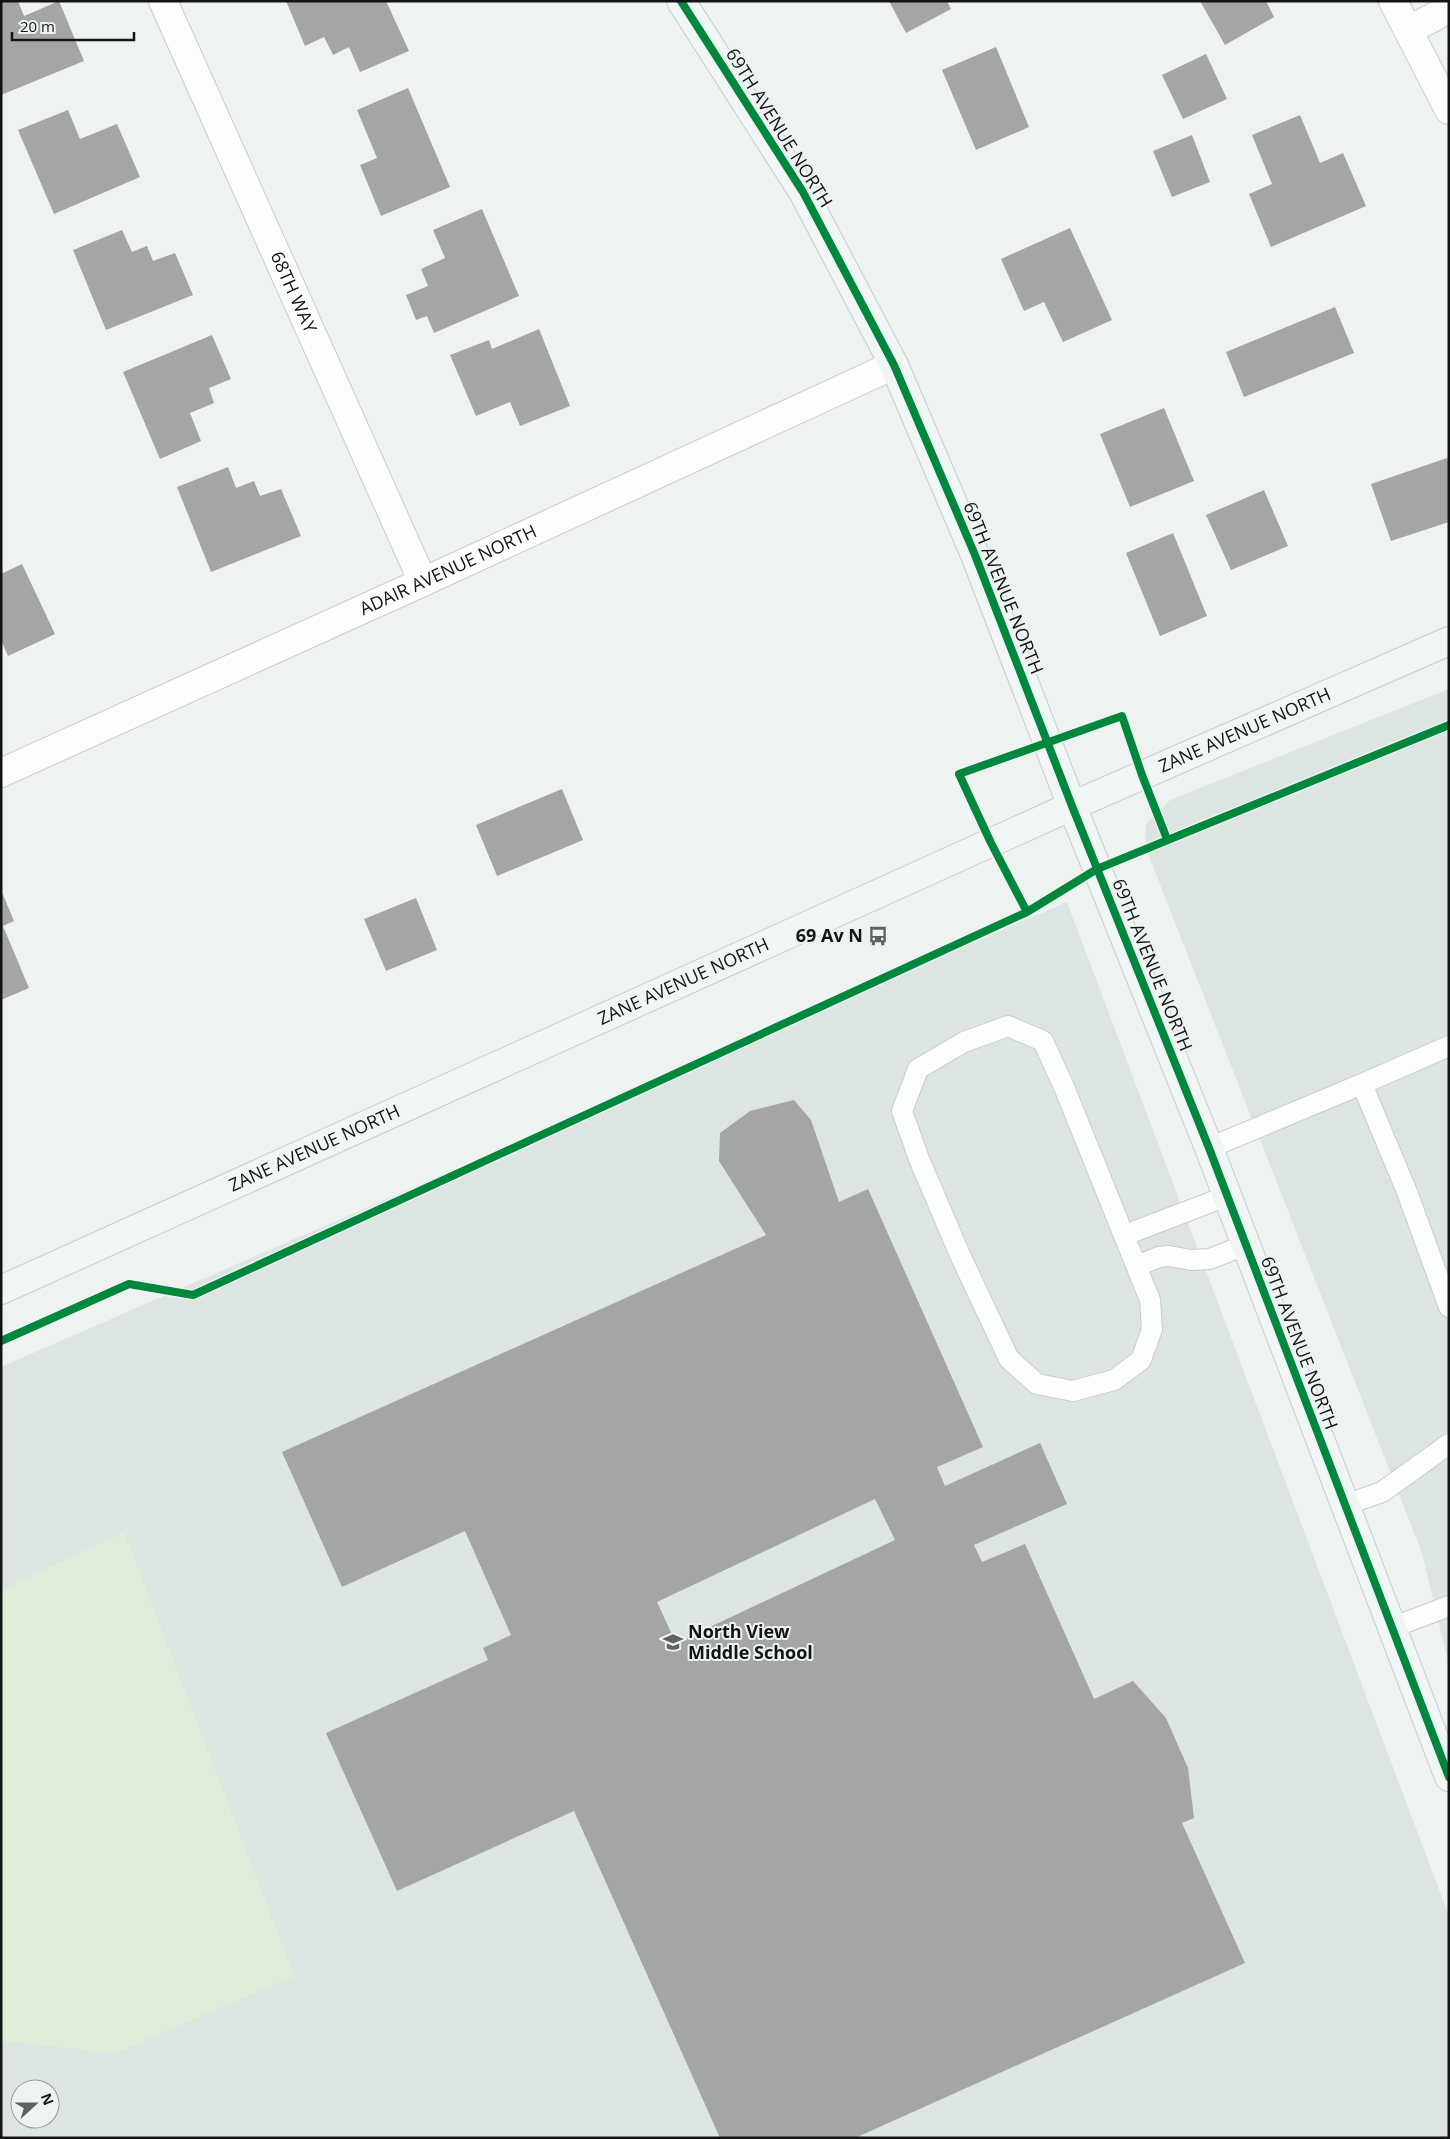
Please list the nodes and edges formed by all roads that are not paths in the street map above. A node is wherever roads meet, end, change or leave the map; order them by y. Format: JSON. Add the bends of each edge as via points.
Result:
{"nodes":[{"id":1,"x":163,"y":1,"type":"edge"},
{"id":2,"x":681,"y":1,"type":"edge"},
{"id":3,"x":1393,"y":1,"type":"edge"},
{"id":4,"x":1449,"y":9,"type":"edge"},
{"id":5,"x":1409,"y":30,"type":"junction"},
{"id":6,"x":1449,"y":110,"type":"edge"},
{"id":7,"x":894,"y":365,"type":"junction"},
{"id":8,"x":423,"y":582,"type":"junction"},
{"id":9,"x":1449,"y":642,"type":"edge"},
{"id":10,"x":1,"y":773,"type":"edge"},
{"id":11,"x":1072,"y":806,"type":"junction"},
{"id":12,"x":1449,"y":1046,"type":"edge"},
{"id":13,"x":1362,"y":1084,"type":"junction"},
{"id":14,"x":1209,"y":1148,"type":"junction"},
{"id":15,"x":1227,"y":1196,"type":"junction"},
{"id":16,"x":1125,"y":1235,"type":"junction"},
{"id":17,"x":1245,"y":1245,"type":"junction"},
{"id":18,"x":1137,"y":1266,"type":"junction"},
{"id":19,"x":1,"y":1290,"type":"edge"},
{"id":20,"x":1449,"y":1307,"type":"edge"},
{"id":21,"x":1449,"y":1444,"type":"edge"},
{"id":22,"x":1345,"y":1505,"type":"junction"},
{"id":23,"x":1449,"y":1606,"type":"edge"},
{"id":24,"x":1391,"y":1628,"type":"junction"},
{"id":25,"x":1449,"y":1777,"type":"edge"}],
"edges":[{"from":1,"to":8,"type":"street","name":"68TH WAY"},
{"from":2,"to":7,"type":"street","name":"69TH AVENUE NORTH","via":[[803,192]]},
{"from":3,"to":5,"type":"street"},
{"from":4,"to":5,"type":"street"},
{"from":5,"to":6,"type":"street"},
{"from":7,"to":8,"type":"street","name":"ADAIR AVENUE NORTH"},
{"from":7,"to":11,"type":"street","name":"69TH AVENUE NORTH","via":[[975,555]]},
{"from":8,"to":10,"type":"street","name":"ADAIR AVENUE NORTH"},
{"from":9,"to":11,"type":"street","name":"ZANE AVENUE NORTH"},
{"from":11,"to":14,"type":"street","name":"69TH AVENUE NORTH"},
{"from":11,"to":19,"type":"street","name":"ZANE AVENUE NORTH"},
{"from":12,"to":13,"type":"lane"},
{"from":13,"to":14,"type":"lane"},
{"from":13,"to":20,"type":"lane","via":[[1407,1192]]},
{"from":14,"to":15,"type":"street","name":"69TH AVENUE NORTH"},
{"from":15,"to":16,"type":"lane"},
{"from":15,"to":17,"type":"street","name":"69TH AVENUE NORTH"},
{"from":16,"to":18,"type":"lane"},
{"from":16,"to":18,"type":"lane","via":[[1043,1042],[1008,1026],[964,1042],[918,1069],[902,1111],[960,1255],[1009,1359],[1037,1384],[1073,1391],[1114,1380],[1141,1360],[1152,1329],[1150,1300]]},
{"from":17,"to":18,"type":"lane","via":[[1210,1259],[1169,1256]]},
{"from":17,"to":22,"type":"street","name":"69TH AVENUE NORTH"},
{"from":21,"to":22,"type":"lane","via":[[1382,1492]]},
{"from":22,"to":24,"type":"street","name":"69TH AVENUE NORTH"},
{"from":23,"to":24,"type":"lane"},
{"from":24,"to":25,"type":"street","name":"69TH AVENUE NORTH"}]}
